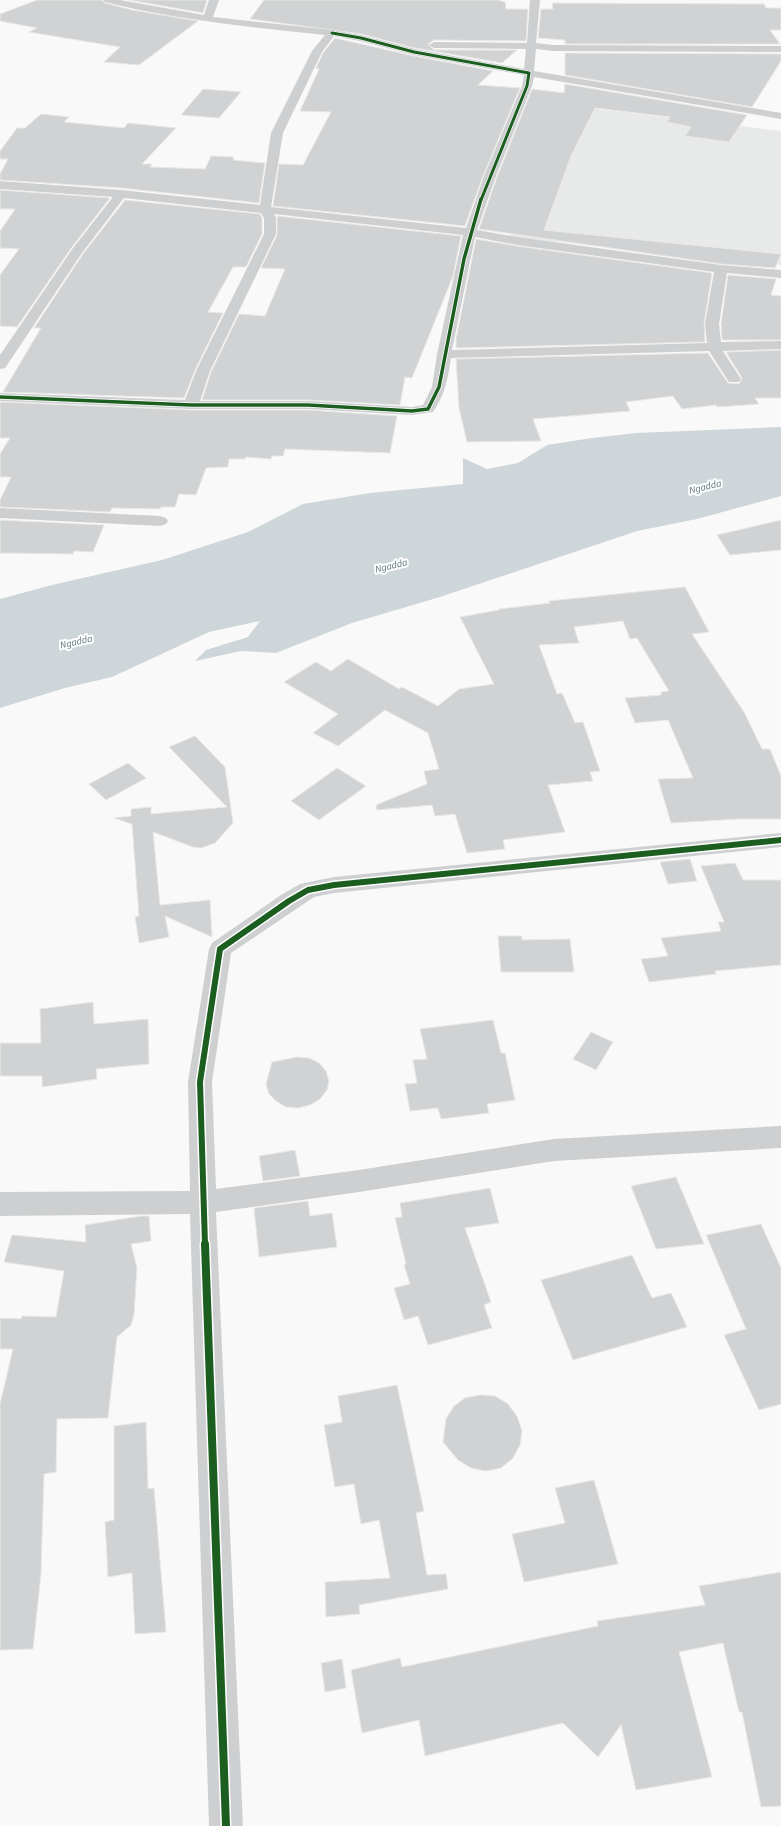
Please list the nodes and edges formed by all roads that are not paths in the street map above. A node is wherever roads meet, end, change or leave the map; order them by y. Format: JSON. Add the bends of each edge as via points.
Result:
{"nodes":[{"id":1,"x":108,"y":0,"type":"edge"},
{"id":2,"x":214,"y":0,"type":"edge"},
{"id":3,"x":535,"y":0,"type":"edge"},
{"id":4,"x":208,"y":18,"type":"junction"},
{"id":5,"x":332,"y":34,"type":"junction"},
{"id":6,"x":385,"y":44,"type":"junction"},
{"id":7,"x":349,"y":46,"type":"dead end"},
{"id":8,"x":532,"y":46,"type":"junction"},
{"id":9,"x":321,"y":47,"type":"junction"},
{"id":10,"x":335,"y":47,"type":"dead end"},
{"id":11,"x":781,"y":49,"type":"edge"},
{"id":12,"x":529,"y":73,"type":"junction"},
{"id":13,"x":781,"y":116,"type":"edge"},
{"id":14,"x":0,"y":185,"type":"edge"},
{"id":15,"x":121,"y":194,"type":"junction"},
{"id":16,"x":265,"y":210,"type":"junction"},
{"id":17,"x":471,"y":232,"type":"junction"},
{"id":18,"x":721,"y":269,"type":"junction"},
{"id":19,"x":781,"y":274,"type":"edge"},
{"id":20,"x":781,"y":345,"type":"edge"},
{"id":21,"x":713,"y":347,"type":"junction"},
{"id":22,"x":444,"y":354,"type":"junction"},
{"id":23,"x":0,"y":366,"type":"edge"},
{"id":24,"x":734,"y":379,"type":"dead end"},
{"id":25,"x":0,"y":397,"type":"edge"},
{"id":26,"x":191,"y":405,"type":"junction"},
{"id":27,"x":0,"y":513,"type":"edge"},
{"id":28,"x":160,"y":521,"type":"dead end"},
{"id":29,"x":781,"y":840,"type":"edge"},
{"id":30,"x":781,"y":1137,"type":"edge"},
{"id":31,"x":203,"y":1202,"type":"junction"},
{"id":32,"x":0,"y":1204,"type":"edge"},
{"id":33,"x":226,"y":1826,"type":"edge"}],
"edges":[{"from":1,"to":4,"type":"street"},
{"from":2,"to":4,"type":"street"},
{"from":3,"to":8,"type":"street"},
{"from":4,"to":5,"type":"street"},
{"from":5,"to":6,"type":"street"},
{"from":5,"to":9,"type":"street"},
{"from":6,"to":7,"type":"street"},
{"from":6,"to":8,"type":"street"},
{"from":6,"to":12,"type":"street","via":[[414,52]]},
{"from":8,"to":11,"type":"street"},
{"from":8,"to":12,"type":"street"},
{"from":9,"to":10,"type":"street"},
{"from":9,"to":16,"type":"street","via":[[277,133]]},
{"from":12,"to":13,"type":"street"},
{"from":12,"to":17,"type":"street","via":[[527,86],[492,169]]},
{"from":14,"to":15,"type":"street"},
{"from":15,"to":16,"type":"street"},
{"from":15,"to":23,"type":"street","via":[[77,251]]},
{"from":16,"to":17,"type":"street"},
{"from":16,"to":26,"type":"street","via":[[270,218],[270,234],[203,371]]},
{"from":17,"to":18,"type":"street","via":[[518,241]]},
{"from":17,"to":22,"type":"street"},
{"from":18,"to":19,"type":"street"},
{"from":18,"to":21,"type":"street","via":[[712,324]]},
{"from":20,"to":21,"type":"street"},
{"from":21,"to":22,"type":"street"},
{"from":21,"to":24,"type":"street"},
{"from":22,"to":26,"type":"street","via":[[438,392],[435,402],[428,409],[412,411],[308,405]]},
{"from":25,"to":26,"type":"street"},
{"from":27,"to":28,"type":"street"},
{"from":29,"to":31,"type":"street","via":[[334,885],[308,890],[289,901],[220,949],[200,1082]]},
{"from":30,"to":31,"type":"street","via":[[554,1150],[359,1181]]},
{"from":31,"to":32,"type":"street"},
{"from":31,"to":33,"type":"street"}]}
